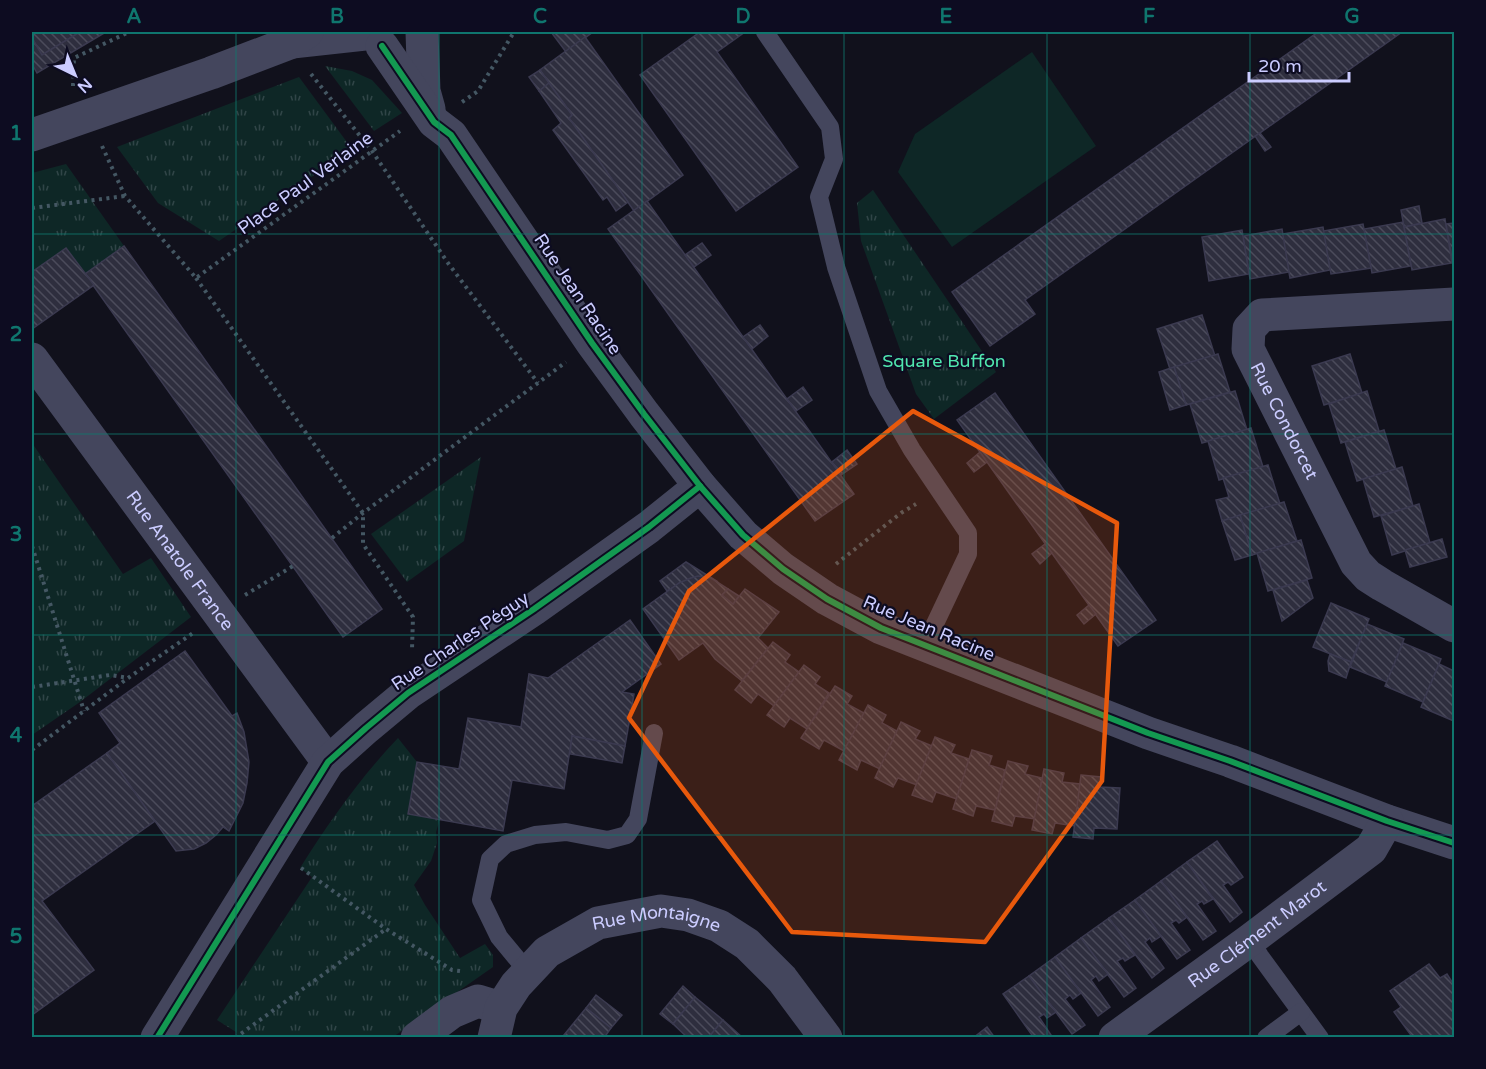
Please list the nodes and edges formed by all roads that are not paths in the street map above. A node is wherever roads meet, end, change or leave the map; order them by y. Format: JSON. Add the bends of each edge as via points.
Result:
{"nodes":[{"id":1,"x":416,"y":32,"type":"edge"},
{"id":2,"x":422,"y":32,"type":"edge"},
{"id":3,"x":765,"y":32,"type":"edge"},
{"id":4,"x":299,"y":37,"type":"edge"},
{"id":5,"x":370,"y":37,"type":"edge"},
{"id":6,"x":434,"y":122,"type":"junction"},
{"id":7,"x":32,"y":135,"type":"edge"},
{"id":8,"x":1455,"y":304,"type":"edge"},
{"id":9,"x":32,"y":359,"type":"edge"},
{"id":10,"x":42,"y":395,"type":"edge"},
{"id":11,"x":700,"y":486,"type":"junction"},
{"id":12,"x":1455,"y":626,"type":"edge"},
{"id":13,"x":926,"y":645,"type":"junction"},
{"id":14,"x":654,"y":733,"type":"dead end"},
{"id":15,"x":328,"y":762,"type":"junction"},
{"id":16,"x":1387,"y":821,"type":"junction"},
{"id":17,"x":1455,"y":843,"type":"edge"},
{"id":18,"x":1250,"y":940,"type":"junction"},
{"id":19,"x":528,"y":972,"type":"junction"},
{"id":20,"x":1301,"y":1011,"type":"junction"},
{"id":21,"x":497,"y":1023,"type":"edge"},
{"id":22,"x":158,"y":1038,"type":"edge"},
{"id":23,"x":417,"y":1038,"type":"edge"},
{"id":24,"x":826,"y":1038,"type":"edge"},
{"id":25,"x":1115,"y":1038,"type":"edge"},
{"id":26,"x":1266,"y":1038,"type":"edge"},
{"id":27,"x":1320,"y":1038,"type":"edge"}],
"edges":[{"from":1,"to":5,"type":"street","via":[[400,41]]},
{"from":2,"to":6,"type":"street","name":"Rue Jean Racine","via":[[424,91]]},
{"from":3,"to":13,"type":"lane","via":[[830,127],[834,159],[819,197],[836,267],[878,391],[968,533],[968,554]]},
{"from":4,"to":5,"type":"street"},
{"from":4,"to":7,"type":"street","via":[[211,73]]},
{"from":5,"to":6,"type":"street","name":"Rue Jean Racine"},
{"from":6,"to":11,"type":"street","name":"Rue Jean Racine","via":[[451,135],[592,343]]},
{"from":8,"to":12,"type":"street","name":"Rue Condorcet","via":[[1262,315],[1250,329],[1248,349],[1356,563],[1382,585]]},
{"from":9,"to":10,"type":"street","name":"Rue Anatole France"},
{"from":10,"to":15,"type":"street","name":"Rue Anatole France","via":[[219,613]]},
{"from":11,"to":13,"type":"street","name":"Rue Jean Racine","via":[[743,535],[827,599],[881,628]]},
{"from":11,"to":15,"type":"street","name":"Rue Charles Péguy","via":[[534,609],[408,693]]},
{"from":13,"to":16,"type":"street","name":"Rue Jean Racine","via":[[1148,733]]},
{"from":14,"to":19,"type":"lane","via":[[638,819],[627,835],[608,840],[566,832],[535,835],[506,844],[490,859],[481,900],[500,937]]},
{"from":15,"to":22,"type":"street","name":"Rue Charles Péguy"},
{"from":16,"to":17,"type":"street","name":"Rue Jean Racine"},
{"from":16,"to":18,"type":"street","name":"Rue Clément Marot","via":[[1371,849]]},
{"from":18,"to":20,"type":"lane"},
{"from":18,"to":25,"type":"street","name":"Rue Clément Marot"},
{"from":19,"to":21,"type":"street","name":"Rue Montaigne","via":[[516,985]]},
{"from":19,"to":24,"type":"street","name":"Rue Montaigne","via":[[547,952],[598,923],[661,911],[688,915],[719,926],[747,944],[782,979]]},
{"from":20,"to":26,"type":"lane"},
{"from":20,"to":27,"type":"lane"},
{"from":21,"to":23,"type":"street","via":[[478,1001],[452,1012]]}]}
